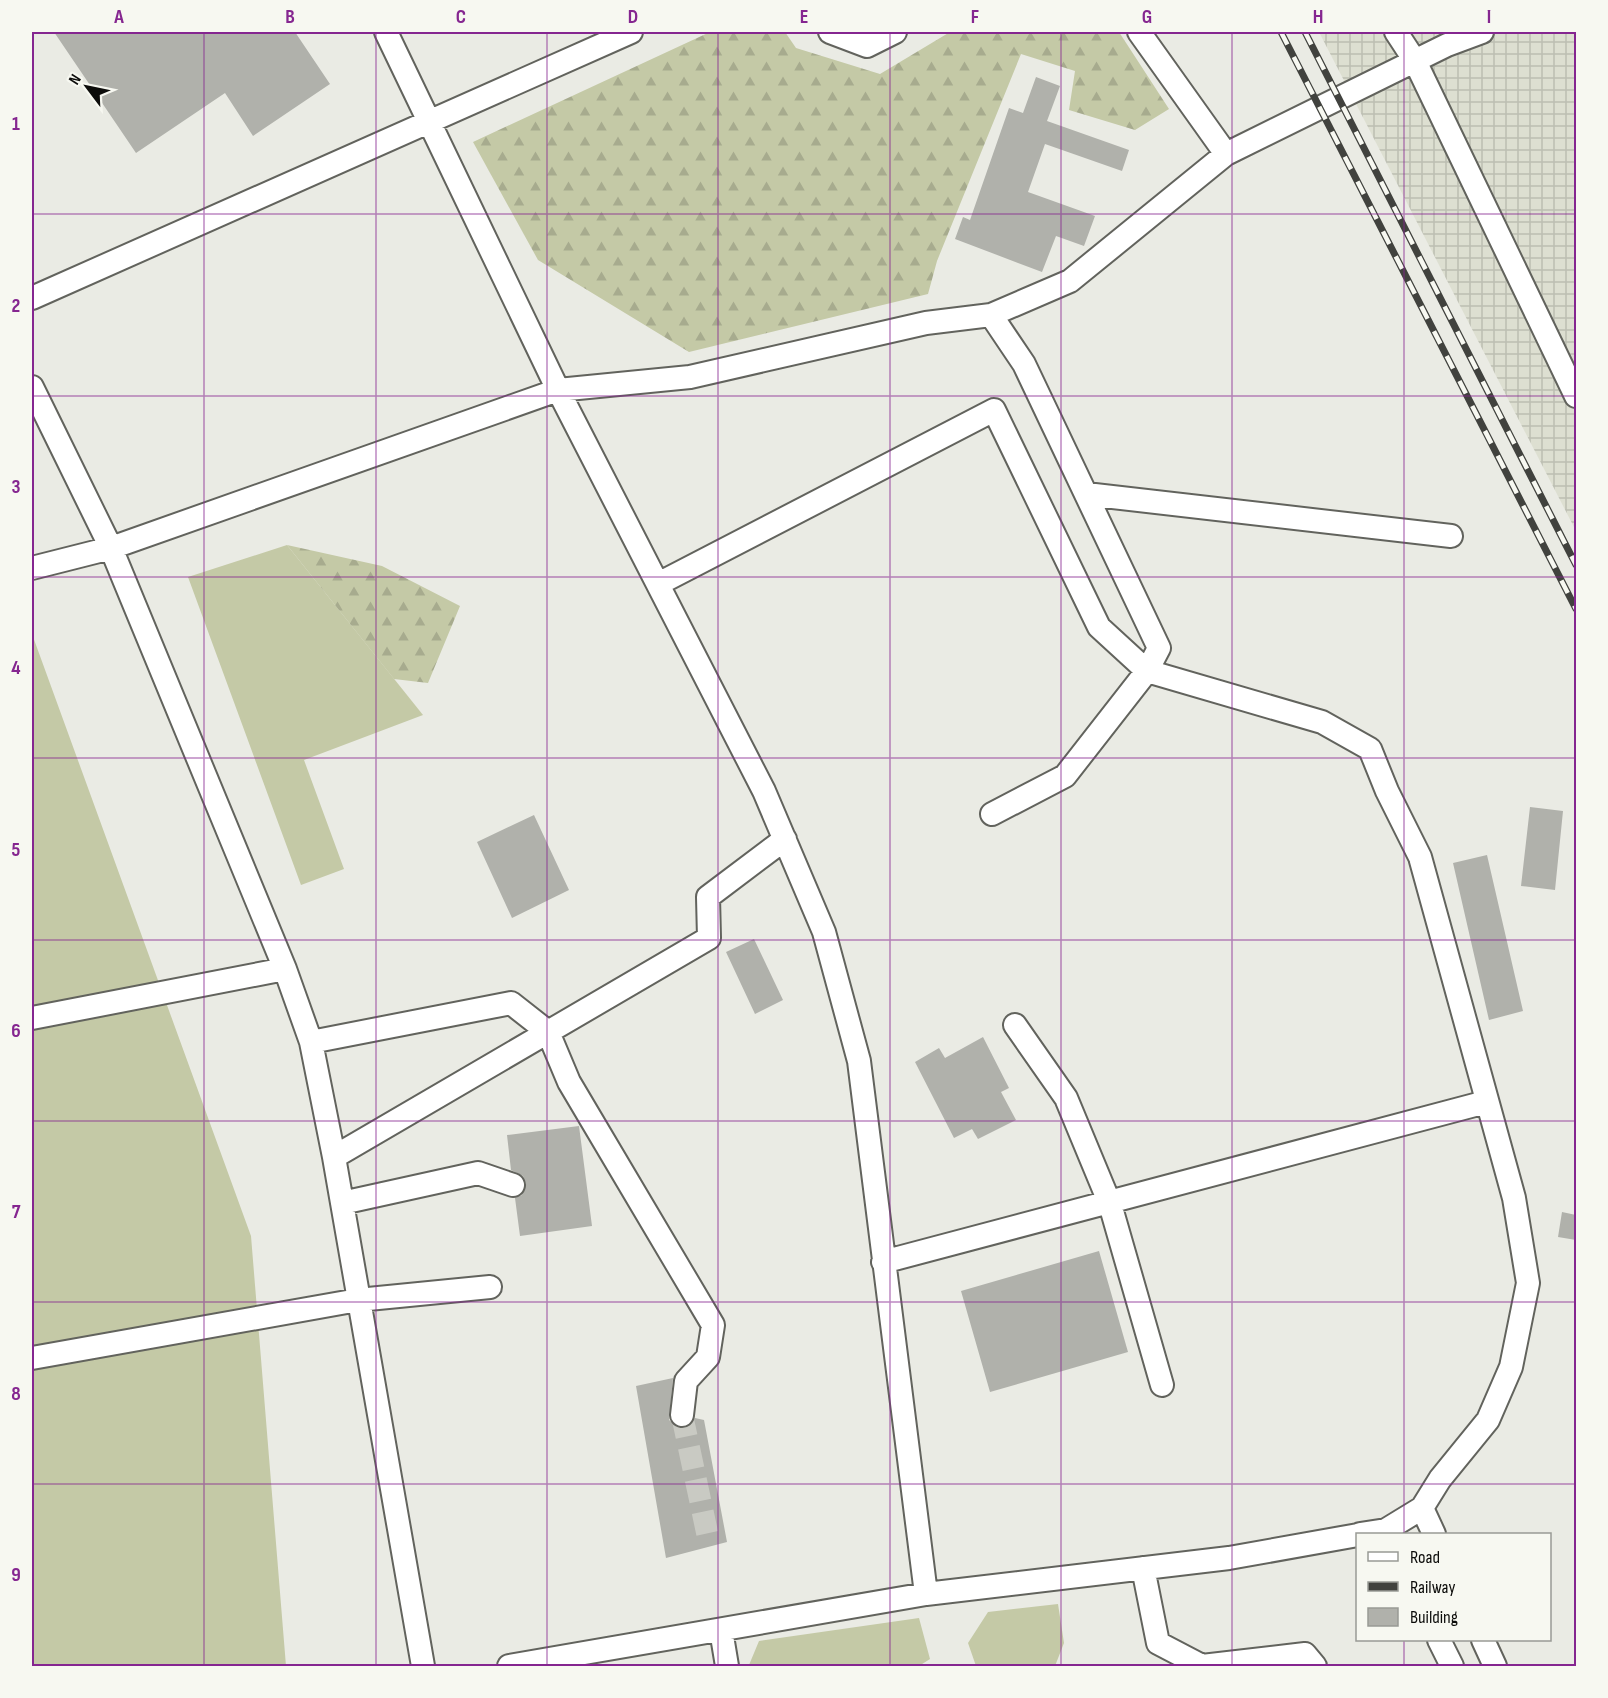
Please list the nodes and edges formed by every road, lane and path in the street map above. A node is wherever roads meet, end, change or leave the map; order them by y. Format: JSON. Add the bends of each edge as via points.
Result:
{"nodes":[{"id":1,"x":386,"y":32,"type":"edge"},
{"id":2,"x":631,"y":32,"type":"edge"},
{"id":3,"x":830,"y":32,"type":"edge"},
{"id":4,"x":895,"y":32,"type":"edge"},
{"id":5,"x":1138,"y":32,"type":"edge"},
{"id":6,"x":1396,"y":32,"type":"edge"},
{"id":7,"x":1482,"y":32,"type":"edge"},
{"id":8,"x":1415,"y":61,"type":"junction"},
{"id":9,"x":427,"y":120,"type":"junction"},
{"id":10,"x":1226,"y":154,"type":"junction"},
{"id":11,"x":32,"y":298,"type":"edge"},
{"id":12,"x":991,"y":315,"type":"junction"},
{"id":13,"x":32,"y":387,"type":"edge"},
{"id":14,"x":558,"y":390,"type":"junction"},
{"id":15,"x":1576,"y":396,"type":"edge"},
{"id":16,"x":1086,"y":494,"type":"junction"},
{"id":17,"x":1451,"y":536,"type":"dead end"},
{"id":18,"x":111,"y":548,"type":"junction"},
{"id":19,"x":32,"y":568,"type":"edge"},
{"id":20,"x":658,"y":584,"type":"junction"},
{"id":21,"x":1147,"y":671,"type":"junction"},
{"id":22,"x":992,"y":814,"type":"dead end"},
{"id":23,"x":785,"y":839,"type":"junction"},
{"id":24,"x":285,"y":969,"type":"junction"},
{"id":25,"x":32,"y":1018,"type":"edge"},
{"id":26,"x":1015,"y":1025,"type":"dead end"},
{"id":27,"x":548,"y":1032,"type":"junction"},
{"id":28,"x":311,"y":1042,"type":"junction"},
{"id":29,"x":1486,"y":1102,"type":"junction"},
{"id":30,"x":334,"y":1156,"type":"junction"},
{"id":31,"x":513,"y":1185,"type":"dead end"},
{"id":32,"x":342,"y":1203,"type":"junction"},
{"id":33,"x":1110,"y":1204,"type":"junction"},
{"id":34,"x":883,"y":1262,"type":"junction"},
{"id":35,"x":490,"y":1287,"type":"dead end"},
{"id":36,"x":358,"y":1300,"type":"junction"},
{"id":37,"x":32,"y":1358,"type":"edge"},
{"id":38,"x":1162,"y":1385,"type":"dead end"},
{"id":39,"x":682,"y":1415,"type":"tunnel mouth"},
{"id":40,"x":1422,"y":1508,"type":"junction"},
{"id":41,"x":1387,"y":1532,"type":"edge"},
{"id":42,"x":1434,"y":1533,"type":"edge"},
{"id":43,"x":1356,"y":1536,"type":"edge"},
{"id":44,"x":1143,"y":1568,"type":"junction"},
{"id":45,"x":926,"y":1594,"type":"junction"},
{"id":46,"x":721,"y":1629,"type":"junction"},
{"id":47,"x":1440,"y":1641,"type":"edge"},
{"id":48,"x":1483,"y":1641,"type":"edge"},
{"id":49,"x":423,"y":1666,"type":"edge"},
{"id":50,"x":509,"y":1666,"type":"edge"},
{"id":51,"x":727,"y":1666,"type":"edge"},
{"id":52,"x":1315,"y":1666,"type":"edge"},
{"id":53,"x":1452,"y":1666,"type":"edge"},
{"id":54,"x":1495,"y":1666,"type":"edge"}],
"edges":[{"from":1,"to":9,"type":"street"},
{"from":2,"to":9,"type":"street"},
{"from":3,"to":4,"type":"street","via":[[867,46]]},
{"from":5,"to":10,"type":"street"},
{"from":6,"to":8,"type":"street"},
{"from":7,"to":8,"type":"street"},
{"from":8,"to":10,"type":"street"},
{"from":8,"to":15,"type":"street"},
{"from":9,"to":11,"type":"street"},
{"from":9,"to":14,"type":"street"},
{"from":10,"to":12,"type":"street","via":[[1070,281]]},
{"from":12,"to":14,"type":"street","via":[[926,322],[690,378]]},
{"from":12,"to":16,"type":"street","via":[[1024,364]]},
{"from":13,"to":18,"type":"street"},
{"from":14,"to":18,"type":"street"},
{"from":14,"to":20,"type":"street"},
{"from":16,"to":17,"type":"street"},
{"from":16,"to":21,"type":"street","via":[[1159,648]]},
{"from":18,"to":19,"type":"street"},
{"from":18,"to":24,"type":"street"},
{"from":20,"to":21,"type":"street","via":[[994,410],[1099,627]]},
{"from":20,"to":23,"type":"street"},
{"from":21,"to":22,"type":"street","via":[[1065,776]]},
{"from":21,"to":29,"type":"street","via":[[1322,722],[1370,749],[1420,857]]},
{"from":23,"to":27,"type":"street","via":[[708,897],[709,938]]},
{"from":23,"to":34,"type":"street","via":[[824,932],[859,1061]]},
{"from":24,"to":25,"type":"street"},
{"from":24,"to":28,"type":"street"},
{"from":26,"to":33,"type":"street","via":[[1066,1098]]},
{"from":27,"to":28,"type":"street","via":[[511,1003]]},
{"from":27,"to":30,"type":"street"},
{"from":27,"to":39,"type":"street","via":[[569,1082],[713,1326],[708,1357],[686,1381]]},
{"from":28,"to":30,"type":"street"},
{"from":29,"to":33,"type":"street"},
{"from":29,"to":40,"type":"street","via":[[1514,1198],[1528,1283],[1511,1367],[1488,1420]]},
{"from":30,"to":32,"type":"street"},
{"from":31,"to":32,"type":"street","via":[[478,1173]]},
{"from":32,"to":36,"type":"street"},
{"from":33,"to":34,"type":"street"},
{"from":33,"to":38,"type":"street"},
{"from":34,"to":45,"type":"street"},
{"from":35,"to":36,"type":"street"},
{"from":36,"to":37,"type":"street"},
{"from":36,"to":49,"type":"street"},
{"from":40,"to":41,"type":"street"},
{"from":40,"to":42,"type":"street"},
{"from":43,"to":44,"type":"street","via":[[1229,1558]]},
{"from":44,"to":45,"type":"street"},
{"from":44,"to":52,"type":"street","via":[[1158,1643],[1202,1666],[1305,1654]]},
{"from":45,"to":46,"type":"street"},
{"from":46,"to":50,"type":"street"},
{"from":46,"to":51,"type":"street"},
{"from":47,"to":53,"type":"street"},
{"from":48,"to":54,"type":"street"}]}
